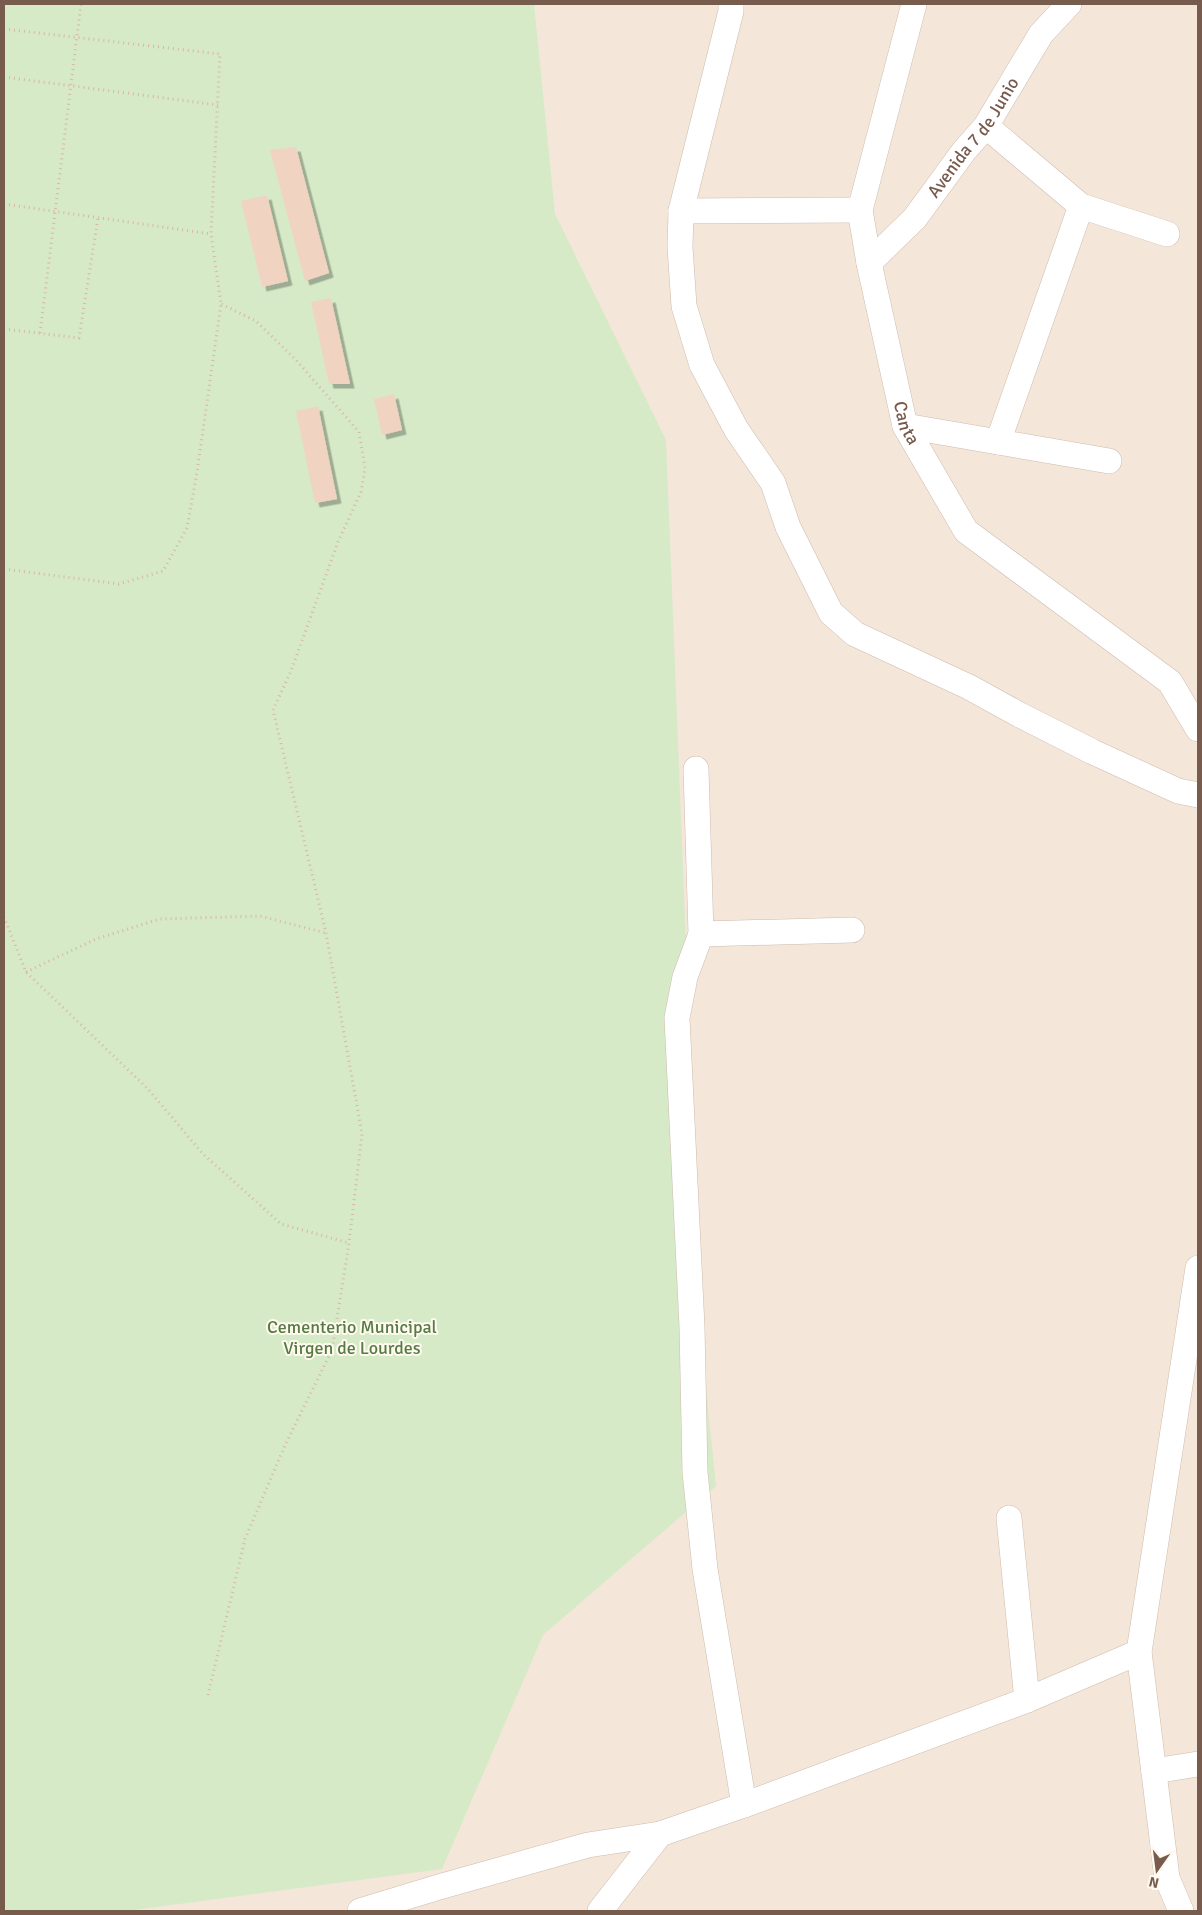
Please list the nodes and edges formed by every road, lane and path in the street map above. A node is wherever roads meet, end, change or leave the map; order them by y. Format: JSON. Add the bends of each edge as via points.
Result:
{"nodes":[{"id":1,"x":81,"y":4,"type":"edge"},
{"id":2,"x":731,"y":4,"type":"edge"},
{"id":3,"x":914,"y":4,"type":"edge"},
{"id":4,"x":1069,"y":4,"type":"edge"},
{"id":5,"x":4,"y":29,"type":"edge"},
{"id":6,"x":78,"y":37,"type":"junction"},
{"id":7,"x":4,"y":77,"type":"edge"},
{"id":8,"x":72,"y":86,"type":"junction"},
{"id":9,"x":218,"y":105,"type":"junction"},
{"id":10,"x":986,"y":126,"type":"junction"},
{"id":11,"x":4,"y":204,"type":"edge"},
{"id":12,"x":1080,"y":206,"type":"junction"},
{"id":13,"x":860,"y":210,"type":"junction"},
{"id":14,"x":681,"y":211,"type":"junction"},
{"id":15,"x":55,"y":212,"type":"junction"},
{"id":16,"x":98,"y":218,"type":"junction"},
{"id":17,"x":210,"y":234,"type":"junction"},
{"id":18,"x":1166,"y":234,"type":"dead end"},
{"id":19,"x":869,"y":263,"type":"junction"},
{"id":20,"x":221,"y":304,"type":"junction"},
{"id":21,"x":4,"y":328,"type":"edge"},
{"id":22,"x":40,"y":333,"type":"junction"},
{"id":23,"x":905,"y":426,"type":"junction"},
{"id":24,"x":998,"y":442,"type":"junction"},
{"id":25,"x":1109,"y":461,"type":"dead end"},
{"id":26,"x":4,"y":569,"type":"edge"},
{"id":27,"x":1198,"y":729,"type":"edge"},
{"id":28,"x":696,"y":768,"type":"dead end"},
{"id":29,"x":1198,"y":795,"type":"edge"},
{"id":30,"x":4,"y":917,"type":"edge"},
{"id":31,"x":852,"y":930,"type":"dead end"},
{"id":32,"x":326,"y":933,"type":"junction"},
{"id":33,"x":701,"y":934,"type":"junction"},
{"id":34,"x":26,"y":972,"type":"junction"},
{"id":35,"x":349,"y":1243,"type":"junction"},
{"id":36,"x":1198,"y":1268,"type":"edge"},
{"id":37,"x":1009,"y":1518,"type":"dead end"},
{"id":38,"x":1139,"y":1652,"type":"junction"},
{"id":39,"x":208,"y":1695,"type":"dead end"},
{"id":40,"x":1027,"y":1700,"type":"junction"},
{"id":41,"x":1198,"y":1764,"type":"edge"},
{"id":42,"x":1154,"y":1771,"type":"junction"},
{"id":43,"x":744,"y":1805,"type":"junction"},
{"id":44,"x":660,"y":1834,"type":"junction"},
{"id":45,"x":360,"y":1911,"type":"edge"},
{"id":46,"x":600,"y":1911,"type":"edge"},
{"id":47,"x":1181,"y":1911,"type":"edge"}],
"edges":[{"from":1,"to":6,"type":"path"},
{"from":2,"to":14,"type":"street"},
{"from":3,"to":13,"type":"street","name":"Canta"},
{"from":4,"to":10,"type":"street","name":"Avenida 7 de Junio","via":[[1041,34]]},
{"from":5,"to":6,"type":"path"},
{"from":6,"to":8,"type":"path"},
{"from":6,"to":9,"type":"path","via":[[220,54]]},
{"from":7,"to":8,"type":"path"},
{"from":8,"to":9,"type":"path"},
{"from":8,"to":15,"type":"path"},
{"from":9,"to":17,"type":"path"},
{"from":10,"to":12,"type":"street"},
{"from":10,"to":19,"type":"street","name":"Avenida 7 de Junio","via":[[915,218]]},
{"from":11,"to":15,"type":"path"},
{"from":12,"to":18,"type":"street"},
{"from":12,"to":24,"type":"street"},
{"from":13,"to":14,"type":"street"},
{"from":13,"to":19,"type":"street","name":"Canta"},
{"from":14,"to":29,"type":"street","via":[[684,306],[702,365],[736,429],[773,483],[788,527],[831,613],[855,634],[969,687],[1093,752],[1178,791]]},
{"from":15,"to":16,"type":"path"},
{"from":15,"to":22,"type":"path"},
{"from":16,"to":17,"type":"path"},
{"from":16,"to":22,"type":"path","via":[[78,338]]},
{"from":17,"to":20,"type":"path"},
{"from":19,"to":23,"type":"street","name":"Canta"},
{"from":20,"to":26,"type":"path","via":[[187,528],[163,571],[119,584]]},
{"from":20,"to":32,"type":"path","via":[[256,321],[296,360],[359,432],[365,468],[361,492],[338,542],[291,671],[273,710]]},
{"from":21,"to":22,"type":"path"},
{"from":23,"to":24,"type":"street"},
{"from":23,"to":27,"type":"street","name":"Canta","via":[[966,531],[1170,682]]},
{"from":24,"to":25,"type":"street"},
{"from":28,"to":33,"type":"street"},
{"from":30,"to":34,"type":"path"},
{"from":31,"to":33,"type":"street"},
{"from":32,"to":34,"type":"path","via":[[260,916],[160,919],[96,939]]},
{"from":32,"to":35,"type":"path","via":[[362,1134]]},
{"from":33,"to":43,"type":"street","via":[[685,977],[677,1018],[692,1327],[695,1472],[705,1569]]},
{"from":34,"to":35,"type":"path","via":[[148,1090],[202,1153],[281,1224]]},
{"from":35,"to":39,"type":"path","via":[[332,1350],[286,1443],[245,1539]]},
{"from":36,"to":38,"type":"street"},
{"from":37,"to":40,"type":"street"},
{"from":38,"to":40,"type":"street"},
{"from":38,"to":42,"type":"street"},
{"from":40,"to":43,"type":"street"},
{"from":41,"to":42,"type":"street"},
{"from":42,"to":47,"type":"street","via":[[1167,1878]]},
{"from":43,"to":44,"type":"street"},
{"from":44,"to":45,"type":"street","via":[[588,1845]]},
{"from":44,"to":46,"type":"street"}]}
